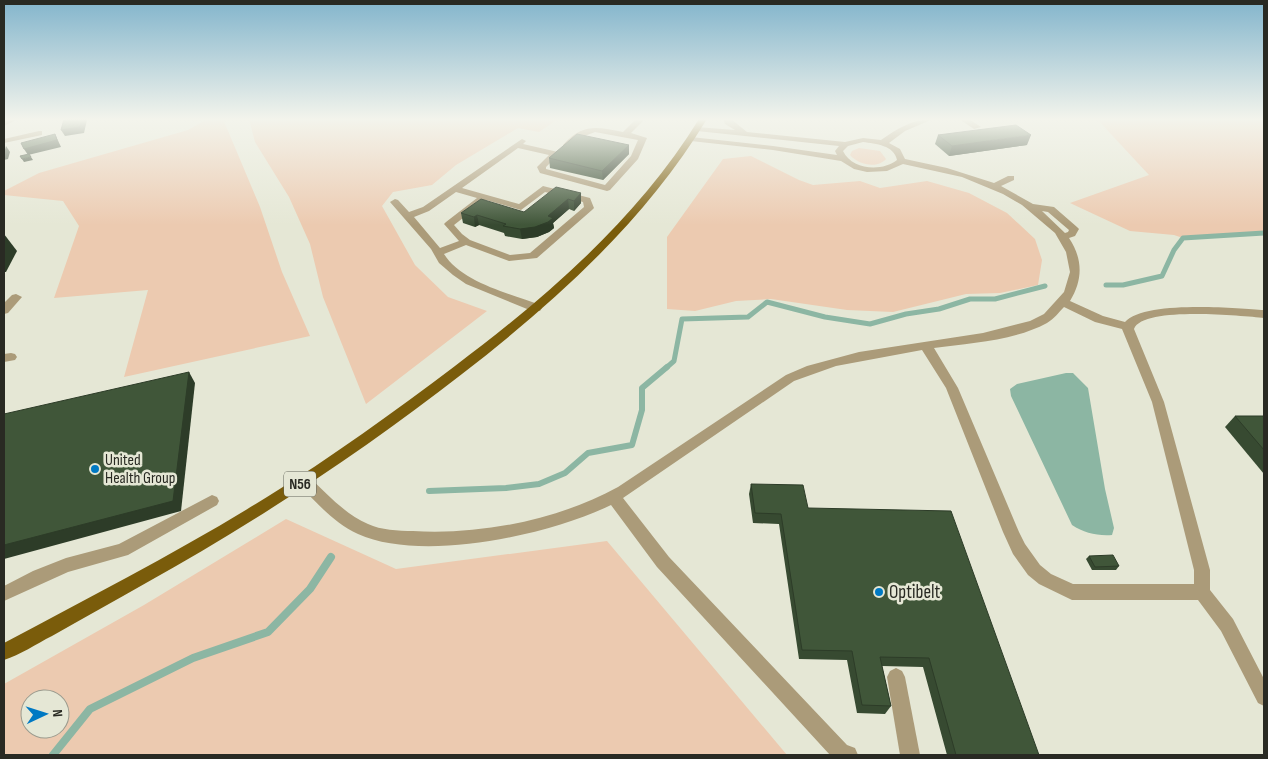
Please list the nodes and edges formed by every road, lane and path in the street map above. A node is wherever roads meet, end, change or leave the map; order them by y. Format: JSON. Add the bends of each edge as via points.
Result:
{"nodes":[{"id":1,"x":504,"y":154,"type":"edge"},
{"id":2,"x":555,"y":154,"type":"edge"},
{"id":3,"x":636,"y":154,"type":"edge"},
{"id":4,"x":679,"y":154,"type":"edge"},
{"id":5,"x":814,"y":154,"type":"edge"},
{"id":6,"x":840,"y":154,"type":"edge"},
{"id":7,"x":899,"y":154,"type":"edge"},
{"id":8,"x":843,"y":159,"type":"junction"},
{"id":9,"x":901,"y":161,"type":"junction"},
{"id":10,"x":1011,"y":178,"type":"dead end"},
{"id":11,"x":995,"y":186,"type":"junction"},
{"id":12,"x":455,"y":189,"type":"junction"},
{"id":13,"x":484,"y":197,"type":"junction"},
{"id":14,"x":395,"y":202,"type":"dead end"},
{"id":15,"x":409,"y":216,"type":"junction"},
{"id":16,"x":466,"y":242,"type":"junction"},
{"id":17,"x":438,"y":253,"type":"junction"},
{"id":18,"x":16,"y":297,"type":"dead end"},
{"id":19,"x":1064,"y":303,"type":"junction"},
{"id":20,"x":536,"y":308,"type":"junction"},
{"id":21,"x":4,"y":310,"type":"edge"},
{"id":22,"x":1264,"y":314,"type":"edge"},
{"id":23,"x":1128,"y":327,"type":"junction"},
{"id":24,"x":926,"y":346,"type":"junction"},
{"id":25,"x":304,"y":481,"type":"junction"},
{"id":26,"x":613,"y":496,"type":"junction"},
{"id":27,"x":212,"y":502,"type":"dead end"},
{"id":28,"x":1202,"y":592,"type":"junction"},
{"id":29,"x":4,"y":594,"type":"edge"},
{"id":30,"x":4,"y":652,"type":"edge"},
{"id":31,"x":896,"y":677,"type":"dead end"},
{"id":32,"x":1264,"y":697,"type":"edge"},
{"id":33,"x":848,"y":755,"type":"edge"},
{"id":34,"x":910,"y":755,"type":"edge"}],
"edges":[{"from":1,"to":12,"type":"street"},
{"from":2,"to":3,"type":"street","via":[[541,167],[543,171],[607,188]]},
{"from":4,"to":20,"type":"main road","number":"N56","via":[[647,197],[600,249]]},
{"from":5,"to":8,"type":"street"},
{"from":6,"to":8,"type":"street"},
{"from":7,"to":9,"type":"street"},
{"from":8,"to":9,"type":"street","via":[[872,170],[891,168]]},
{"from":9,"to":11,"type":"street","via":[[947,170]]},
{"from":10,"to":11,"type":"street"},
{"from":11,"to":19,"type":"street","via":[[1048,220],[1069,245],[1074,260],[1075,282]]},
{"from":12,"to":13,"type":"street"},
{"from":12,"to":15,"type":"street","via":[[426,209]]},
{"from":13,"to":16,"type":"street","via":[[449,224]]},
{"from":13,"to":16,"type":"street","via":[[521,206],[543,189],[587,200],[589,208],[533,256],[509,258]]},
{"from":14,"to":15,"type":"street"},
{"from":15,"to":17,"type":"street"},
{"from":16,"to":17,"type":"street"},
{"from":17,"to":20,"type":"street","via":[[443,261],[470,282]]},
{"from":18,"to":21,"type":"street"},
{"from":19,"to":23,"type":"street"},
{"from":19,"to":24,"type":"street","via":[[1042,321],[1013,330]]},
{"from":20,"to":25,"type":"main road","number":"N56","via":[[432,391]]},
{"from":22,"to":23,"type":"street","via":[[1211,311],[1150,313],[1139,316]]},
{"from":23,"to":28,"type":"street","via":[[1158,402],[1202,570]]},
{"from":24,"to":26,"type":"street","via":[[830,364],[790,378]]},
{"from":24,"to":28,"type":"street","via":[[952,388],[1011,532],[1034,570],[1072,592]]},
{"from":25,"to":26,"type":"street","via":[[339,516],[372,533],[413,540],[439,539],[545,522]]},
{"from":25,"to":30,"type":"main road","number":"N56","via":[[174,559]]},
{"from":26,"to":33,"type":"street","via":[[663,562],[841,753]]},
{"from":27,"to":29,"type":"street","via":[[122,550],[66,565]]},
{"from":28,"to":32,"type":"street","via":[[1228,625]]},
{"from":31,"to":34,"type":"street"}]}
